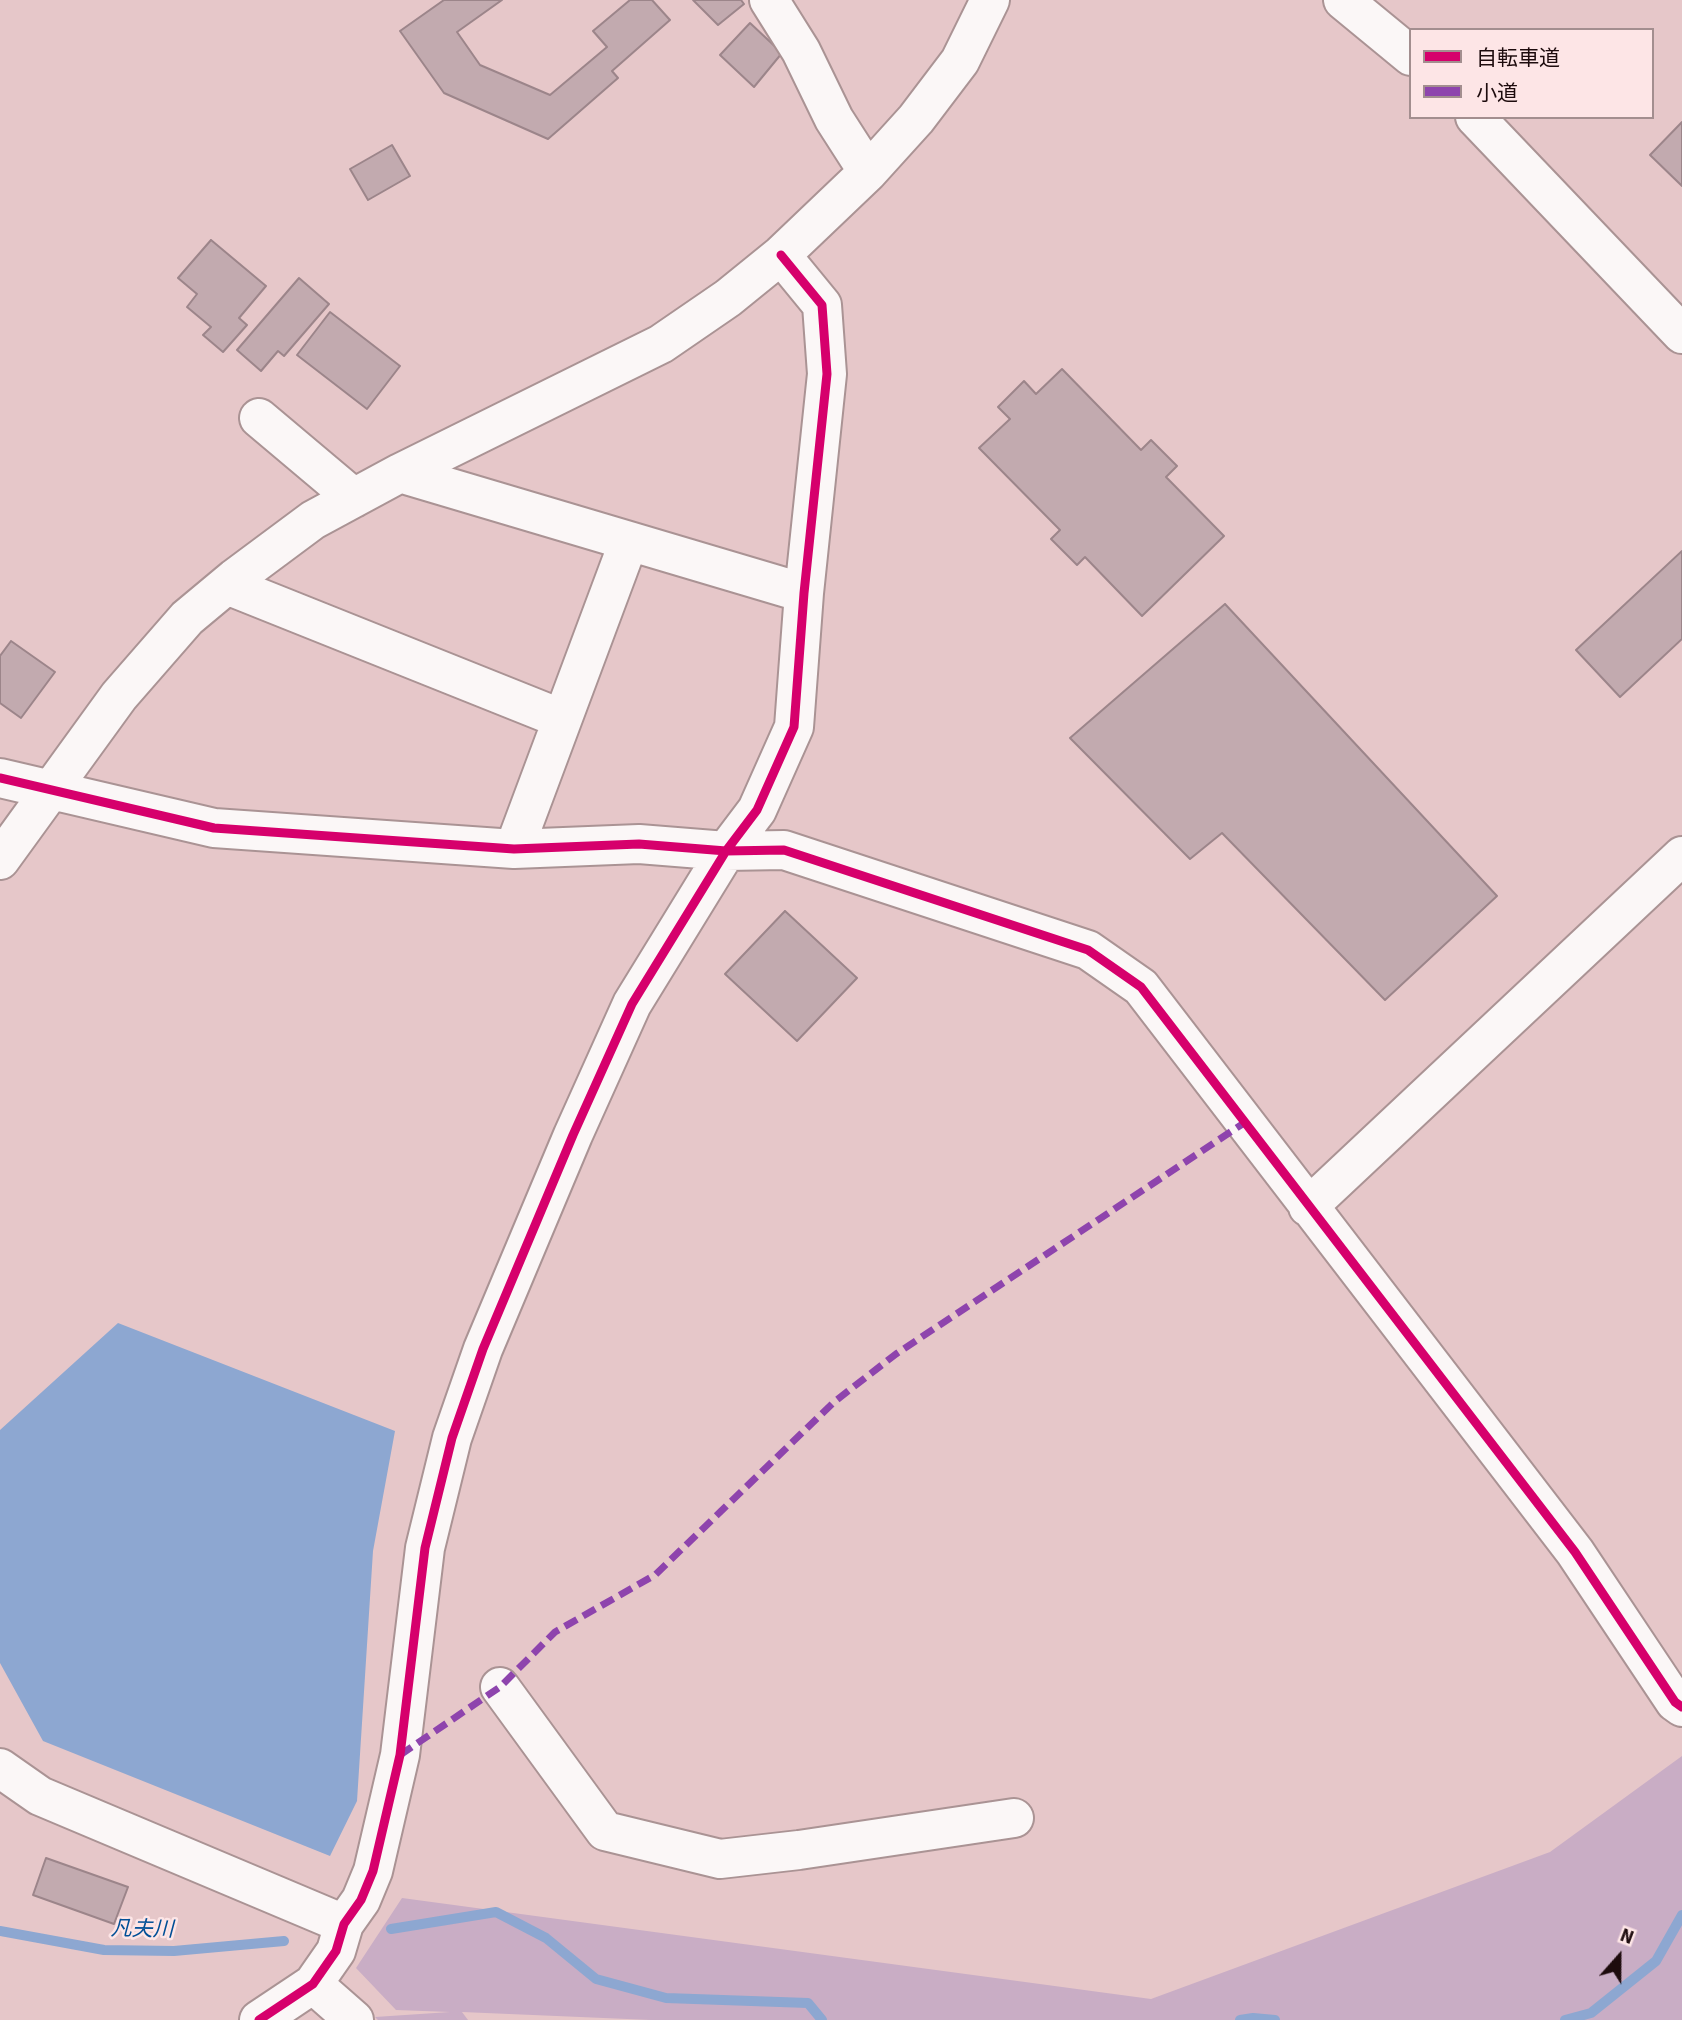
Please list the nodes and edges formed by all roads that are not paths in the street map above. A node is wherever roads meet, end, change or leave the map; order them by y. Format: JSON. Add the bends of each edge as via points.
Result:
{"nodes":[{"id":1,"x":769,"y":0,"type":"edge"},
{"id":2,"x":990,"y":0,"type":"edge"},
{"id":3,"x":1343,"y":0,"type":"edge"},
{"id":4,"x":1409,"y":55,"type":"edge"},
{"id":5,"x":1477,"y":119,"type":"edge"},
{"id":6,"x":868,"y":172,"type":"junction"},
{"id":7,"x":781,"y":255,"type":"junction"},
{"id":8,"x":1682,"y":334,"type":"edge"},
{"id":9,"x":259,"y":418,"type":"dead end"},
{"id":10,"x":400,"y":472,"type":"junction"},
{"id":11,"x":354,"y":498,"type":"junction"},
{"id":12,"x":629,"y":541,"type":"junction"},
{"id":13,"x":227,"y":585,"type":"junction"},
{"id":14,"x":804,"y":593,"type":"junction"},
{"id":15,"x":562,"y":719,"type":"junction"},
{"id":16,"x":0,"y":778,"type":"edge"},
{"id":17,"x":52,"y":790,"type":"junction"},
{"id":18,"x":514,"y":849,"type":"junction"},
{"id":19,"x":726,"y":851,"type":"junction"},
{"id":20,"x":1682,"y":856,"type":"edge"},
{"id":21,"x":0,"y":860,"type":"edge"},
{"id":22,"x":1308,"y":1207,"type":"junction"},
{"id":23,"x":500,"y":1687,"type":"dead end"},
{"id":24,"x":1682,"y":1707,"type":"edge"},
{"id":25,"x":0,"y":1768,"type":"edge"},
{"id":26,"x":1014,"y":1818,"type":"dead end"},
{"id":27,"x":344,"y":1924,"type":"junction"},
{"id":28,"x":313,"y":1984,"type":"junction"},
{"id":29,"x":259,"y":2020,"type":"edge"},
{"id":30,"x":354,"y":2020,"type":"edge"}],
"edges":[{"from":1,"to":6,"type":"street","via":[[801,51],[834,120]]},
{"from":2,"to":6,"type":"street","via":[[960,61]]},
{"from":3,"to":4,"type":"street"},
{"from":5,"to":8,"type":"street"},
{"from":6,"to":7,"type":"street"},
{"from":7,"to":10,"type":"street","via":[[661,344]]},
{"from":7,"to":14,"type":"street","via":[[822,305],[827,374]]},
{"from":9,"to":11,"type":"street"},
{"from":10,"to":11,"type":"street"},
{"from":10,"to":12,"type":"street"},
{"from":11,"to":13,"type":"street","via":[[313,520]]},
{"from":12,"to":14,"type":"street"},
{"from":12,"to":15,"type":"street"},
{"from":13,"to":15,"type":"street"},
{"from":13,"to":17,"type":"street","via":[[187,618],[119,696]]},
{"from":14,"to":19,"type":"street","via":[[794,727],[757,810]]},
{"from":15,"to":18,"type":"street"},
{"from":16,"to":17,"type":"street"},
{"from":17,"to":18,"type":"street","via":[[214,828]]},
{"from":17,"to":21,"type":"street"},
{"from":18,"to":19,"type":"street","via":[[639,844]]},
{"from":19,"to":22,"type":"street","via":[[784,850],[1088,950],[1141,987]]},
{"from":19,"to":27,"type":"street","via":[[632,1004],[483,1349],[452,1438],[425,1548],[400,1755],[373,1871],[362,1900]]},
{"from":20,"to":22,"type":"street"},
{"from":22,"to":24,"type":"street","via":[[1575,1552]]},
{"from":23,"to":26,"type":"street","via":[[605,1831],[720,1859]]},
{"from":25,"to":27,"type":"street","via":[[40,1796]]},
{"from":27,"to":28,"type":"street","via":[[336,1951]]},
{"from":28,"to":29,"type":"street"},
{"from":28,"to":30,"type":"street"}]}
